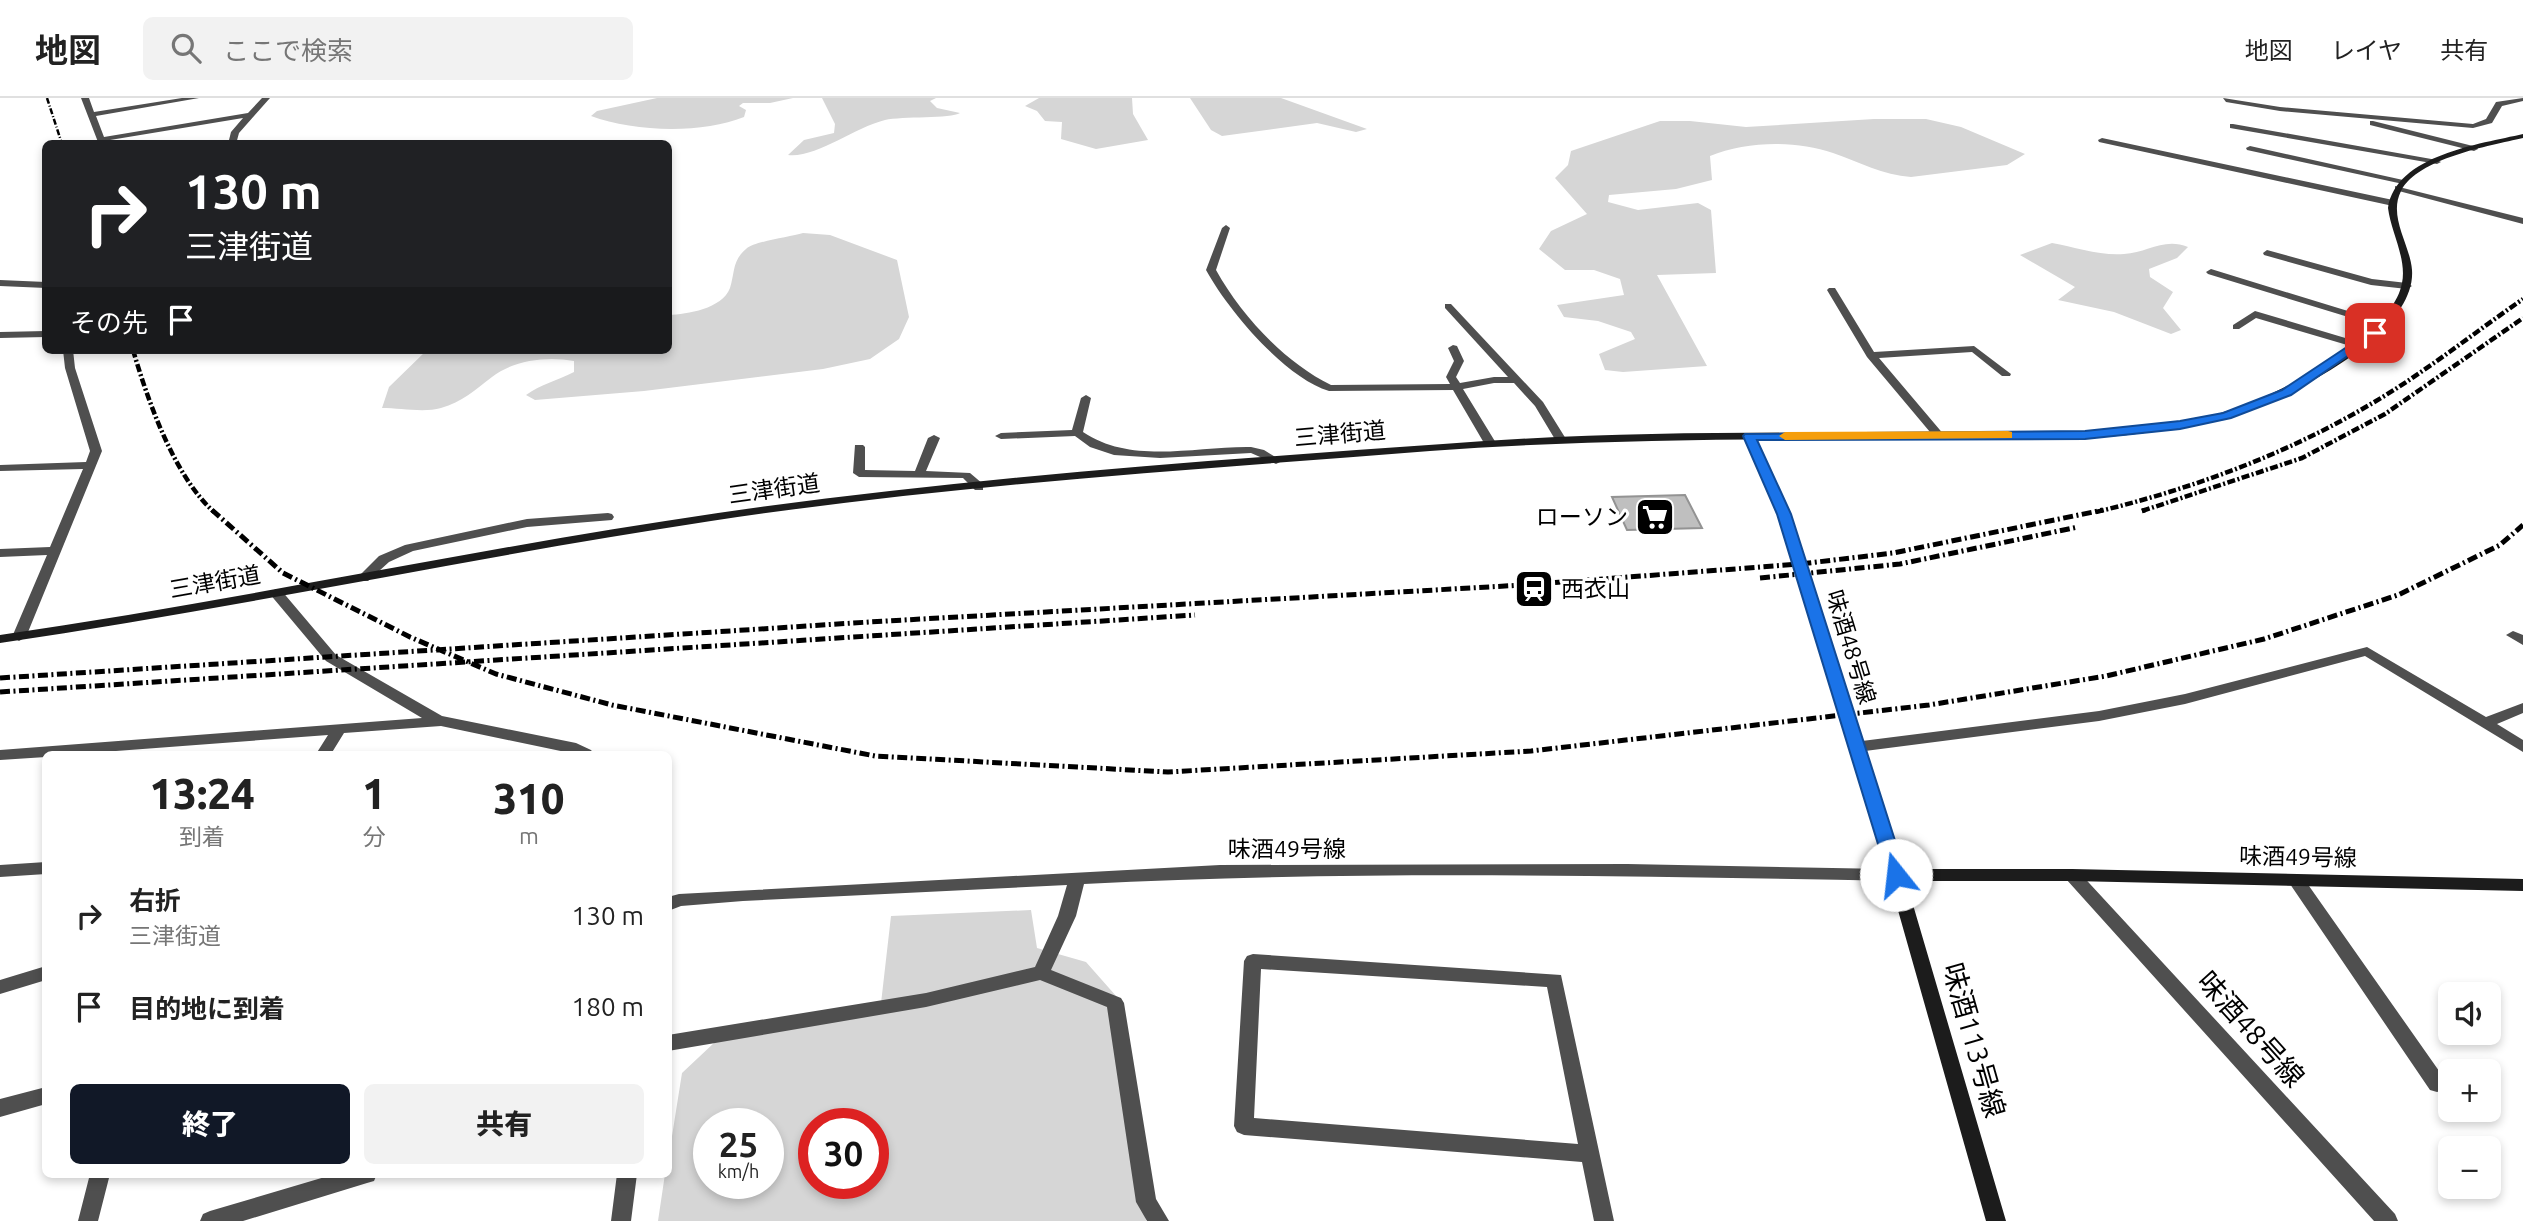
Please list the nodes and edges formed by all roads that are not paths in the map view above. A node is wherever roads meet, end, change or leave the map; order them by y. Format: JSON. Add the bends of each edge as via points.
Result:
{"nodes":[{"id":1,"x":85,"y":98,"type":"edge"},
{"id":2,"x":195,"y":98,"type":"edge"},
{"id":3,"x":266,"y":98,"type":"edge"},
{"id":4,"x":2280,"y":98,"type":"edge"},
{"id":5,"x":2523,"y":99,"type":"edge"},
{"id":6,"x":2226,"y":100,"type":"dead end"},
{"id":7,"x":2339,"y":114,"type":"junction"},
{"id":8,"x":92,"y":115,"type":"junction"},
{"id":9,"x":250,"y":115,"type":"junction"},
{"id":10,"x":2233,"y":126,"type":"dead end"},
{"id":11,"x":2523,"y":136,"type":"edge"},
{"id":12,"x":233,"y":140,"type":"edge"},
{"id":13,"x":2102,"y":140,"type":"dead end"},
{"id":14,"x":2249,"y":149,"type":"dead end"},
{"id":15,"x":2474,"y":149,"type":"junction"},
{"id":16,"x":2437,"y":162,"type":"junction"},
{"id":17,"x":2400,"y":185,"type":"junction"},
{"id":18,"x":2393,"y":203,"type":"junction"},
{"id":19,"x":2523,"y":221,"type":"edge"},
{"id":20,"x":1226,"y":228,"type":"dead end"},
{"id":21,"x":2267,"y":253,"type":"dead end"},
{"id":22,"x":2211,"y":272,"type":"dead end"},
{"id":23,"x":0,"y":283,"type":"edge"},
{"id":24,"x":42,"y":285,"type":"edge"},
{"id":25,"x":2407,"y":286,"type":"junction"},
{"id":26,"x":1832,"y":290,"type":"dead end"},
{"id":27,"x":1448,"y":306,"type":"dead end"},
{"id":28,"x":2384,"y":325,"type":"junction"},
{"id":29,"x":2236,"y":327,"type":"dead end"},
{"id":30,"x":42,"y":334,"type":"edge"},
{"id":31,"x":0,"y":335,"type":"edge"},
{"id":32,"x":2358,"y":345,"type":"junction"},
{"id":33,"x":1453,"y":348,"type":"dead end"},
{"id":34,"x":68,"y":354,"type":"edge"},
{"id":35,"x":1871,"y":355,"type":"junction"},
{"id":36,"x":2006,"y":374,"type":"dead end"},
{"id":37,"x":1517,"y":380,"type":"junction"},
{"id":38,"x":1457,"y":387,"type":"junction"},
{"id":39,"x":1086,"y":398,"type":"dead end"},
{"id":40,"x":1077,"y":433,"type":"junction"},
{"id":41,"x":1001,"y":436,"type":"dead end"},
{"id":42,"x":1749,"y":436,"type":"junction"},
{"id":43,"x":1939,"y":436,"type":"junction"},
{"id":44,"x":934,"y":438,"type":"dead end"},
{"id":45,"x":1560,"y":439,"type":"junction"},
{"id":46,"x":1490,"y":443,"type":"junction"},
{"id":47,"x":859,"y":447,"type":"dead end"},
{"id":48,"x":1276,"y":461,"type":"junction"},
{"id":49,"x":90,"y":465,"type":"junction"},
{"id":50,"x":0,"y":468,"type":"edge"},
{"id":51,"x":919,"y":474,"type":"junction"},
{"id":52,"x":979,"y":487,"type":"junction"},
{"id":53,"x":608,"y":517,"type":"dead end"},
{"id":54,"x":54,"y":551,"type":"junction"},
{"id":55,"x":0,"y":553,"type":"edge"},
{"id":56,"x":363,"y":578,"type":"junction"},
{"id":57,"x":276,"y":593,"type":"junction"},
{"id":58,"x":19,"y":637,"type":"junction"},
{"id":59,"x":0,"y":639,"type":"edge"},
{"id":60,"x":2523,"y":708,"type":"edge"},
{"id":61,"x":441,"y":721,"type":"junction"},
{"id":62,"x":2485,"y":723,"type":"junction"},
{"id":63,"x":339,"y":729,"type":"junction"},
{"id":64,"x":1858,"y":747,"type":"junction"},
{"id":65,"x":2523,"y":747,"type":"edge"},
{"id":66,"x":52,"y":751,"type":"edge"},
{"id":67,"x":326,"y":751,"type":"edge"},
{"id":68,"x":581,"y":751,"type":"edge"},
{"id":69,"x":42,"y":752,"type":"edge"},
{"id":70,"x":0,"y":755,"type":"edge"},
{"id":71,"x":42,"y":868,"type":"edge"},
{"id":72,"x":0,"y":872,"type":"edge"},
{"id":73,"x":1896,"y":875,"type":"junction"},
{"id":74,"x":2072,"y":875,"type":"junction"},
{"id":75,"x":1077,"y":879,"type":"junction"},
{"id":76,"x":2296,"y":880,"type":"junction"},
{"id":77,"x":2523,"y":885,"type":"edge"},
{"id":78,"x":672,"y":900,"type":"edge"},
{"id":79,"x":1041,"y":973,"type":"junction"},
{"id":80,"x":42,"y":974,"type":"edge"},
{"id":81,"x":0,"y":987,"type":"edge"},
{"id":82,"x":672,"y":1042,"type":"edge"},
{"id":83,"x":2438,"y":1084,"type":"dead end"},
{"id":84,"x":42,"y":1096,"type":"edge"},
{"id":85,"x":0,"y":1108,"type":"edge"},
{"id":86,"x":1590,"y":1154,"type":"junction"},
{"id":87,"x":99,"y":1178,"type":"edge"},
{"id":88,"x":354,"y":1178,"type":"edge"},
{"id":89,"x":626,"y":1178,"type":"edge"},
{"id":90,"x":88,"y":1221,"type":"edge"},
{"id":91,"x":210,"y":1221,"type":"edge"},
{"id":92,"x":621,"y":1221,"type":"edge"},
{"id":93,"x":1159,"y":1221,"type":"edge"},
{"id":94,"x":1604,"y":1221,"type":"edge"},
{"id":95,"x":1996,"y":1221,"type":"edge"},
{"id":96,"x":2388,"y":1221,"type":"edge"}],
"edges":[{"from":1,"to":8,"type":"street"},
{"from":2,"to":8,"type":"street"},
{"from":3,"to":9,"type":"street"},
{"from":4,"to":7,"type":"street"},
{"from":5,"to":7,"type":"street","via":[[2499,104],[2489,121],[2473,126]]},
{"from":6,"to":7,"type":"street"},
{"from":7,"to":15,"type":"street"},
{"from":8,"to":9,"type":"street","via":[[101,140]]},
{"from":9,"to":12,"type":"street"},
{"from":10,"to":16,"type":"street"},
{"from":11,"to":15,"type":"street"},
{"from":13,"to":18,"type":"street"},
{"from":14,"to":17,"type":"street"},
{"from":15,"to":16,"type":"street"},
{"from":16,"to":17,"type":"street"},
{"from":17,"to":18,"type":"street"},
{"from":17,"to":19,"type":"street"},
{"from":18,"to":25,"type":"street","via":[[2406,259]]},
{"from":20,"to":38,"type":"street","via":[[1211,270],[1217,284],[1312,382],[1329,388]]},
{"from":21,"to":25,"type":"street","via":[[2371,282]]},
{"from":22,"to":28,"type":"street"},
{"from":23,"to":24,"type":"street"},
{"from":25,"to":28,"type":"street","name":"三津街道","via":[[2403,302]]},
{"from":26,"to":35,"type":"street"},
{"from":27,"to":37,"type":"street"},
{"from":28,"to":32,"type":"street","name":"三津街道"},
{"from":29,"to":32,"type":"street","via":[[2255,314]]},
{"from":30,"to":31,"type":"street"},
{"from":32,"to":43,"type":"street","name":"三津街道","via":[[2287,392],[2227,416],[2137,432]]},
{"from":33,"to":38,"type":"street","via":[[1459,361],[1451,377]]},
{"from":34,"to":49,"type":"street","via":[[96,451]]},
{"from":35,"to":36,"type":"street","via":[[1974,349]]},
{"from":35,"to":43,"type":"street"},
{"from":37,"to":38,"type":"street"},
{"from":37,"to":45,"type":"street","via":[[1539,404]]},
{"from":38,"to":46,"type":"street"},
{"from":39,"to":40,"type":"street"},
{"from":40,"to":41,"type":"street"},
{"from":40,"to":48,"type":"street","via":[[1090,445],[1117,452],[1253,450]]},
{"from":42,"to":43,"type":"street","name":"三津街道"},
{"from":42,"to":45,"type":"street","name":"三津街道"},
{"from":42,"to":64,"type":"street","name":"味酒48号線","via":[[1784,514]]},
{"from":44,"to":51,"type":"street"},
{"from":45,"to":46,"type":"street","name":"三津街道"},
{"from":46,"to":48,"type":"street","name":"三津街道"},
{"from":47,"to":51,"type":"street","via":[[859,473]]},
{"from":48,"to":52,"type":"street","name":"三津街道"},
{"from":49,"to":50,"type":"street"},
{"from":49,"to":54,"type":"street"},
{"from":51,"to":52,"type":"street","via":[[967,475]]},
{"from":52,"to":56,"type":"street","name":"三津街道","via":[[817,503]]},
{"from":53,"to":56,"type":"street","via":[[527,523],[410,548],[384,559]]},
{"from":54,"to":55,"type":"street"},
{"from":54,"to":58,"type":"street"},
{"from":56,"to":57,"type":"street","name":"三津街道"},
{"from":57,"to":58,"type":"street","name":"三津街道"},
{"from":57,"to":61,"type":"street","via":[[331,658]]},
{"from":58,"to":59,"type":"street","name":"三津街道"},
{"from":60,"to":62,"type":"street"},
{"from":61,"to":63,"type":"street"},
{"from":61,"to":68,"type":"street"},
{"from":62,"to":64,"type":"street","via":[[2367,651],[2185,699],[2111,713]]},
{"from":62,"to":65,"type":"street"},
{"from":63,"to":66,"type":"street"},
{"from":63,"to":67,"type":"street"},
{"from":64,"to":73,"type":"street","name":"味酒48号線"},
{"from":69,"to":70,"type":"street"},
{"from":71,"to":72,"type":"street"},
{"from":73,"to":74,"type":"street","name":"味酒49号線"},
{"from":73,"to":75,"type":"street","name":"味酒49号線","via":[[1220,871]]},
{"from":73,"to":95,"type":"street","name":"味酒113号線"},
{"from":74,"to":76,"type":"street","name":"味酒49号線"},
{"from":74,"to":96,"type":"street","name":"味酒48号線"},
{"from":75,"to":78,"type":"street","name":"味酒49号線"},
{"from":75,"to":79,"type":"street","via":[[1067,916]]},
{"from":76,"to":77,"type":"street","name":"味酒49号線"},
{"from":76,"to":83,"type":"street"},
{"from":79,"to":82,"type":"street","via":[[926,1000]]},
{"from":79,"to":93,"type":"street","via":[[1115,1003],[1146,1202]]},
{"from":80,"to":81,"type":"street"},
{"from":84,"to":85,"type":"street"},
{"from":86,"to":86,"type":"street","via":[[1555,979],[1253,961],[1244,1126]]},
{"from":86,"to":94,"type":"street"},
{"from":87,"to":90,"type":"street"},
{"from":88,"to":91,"type":"street"},
{"from":89,"to":92,"type":"street"}]}
